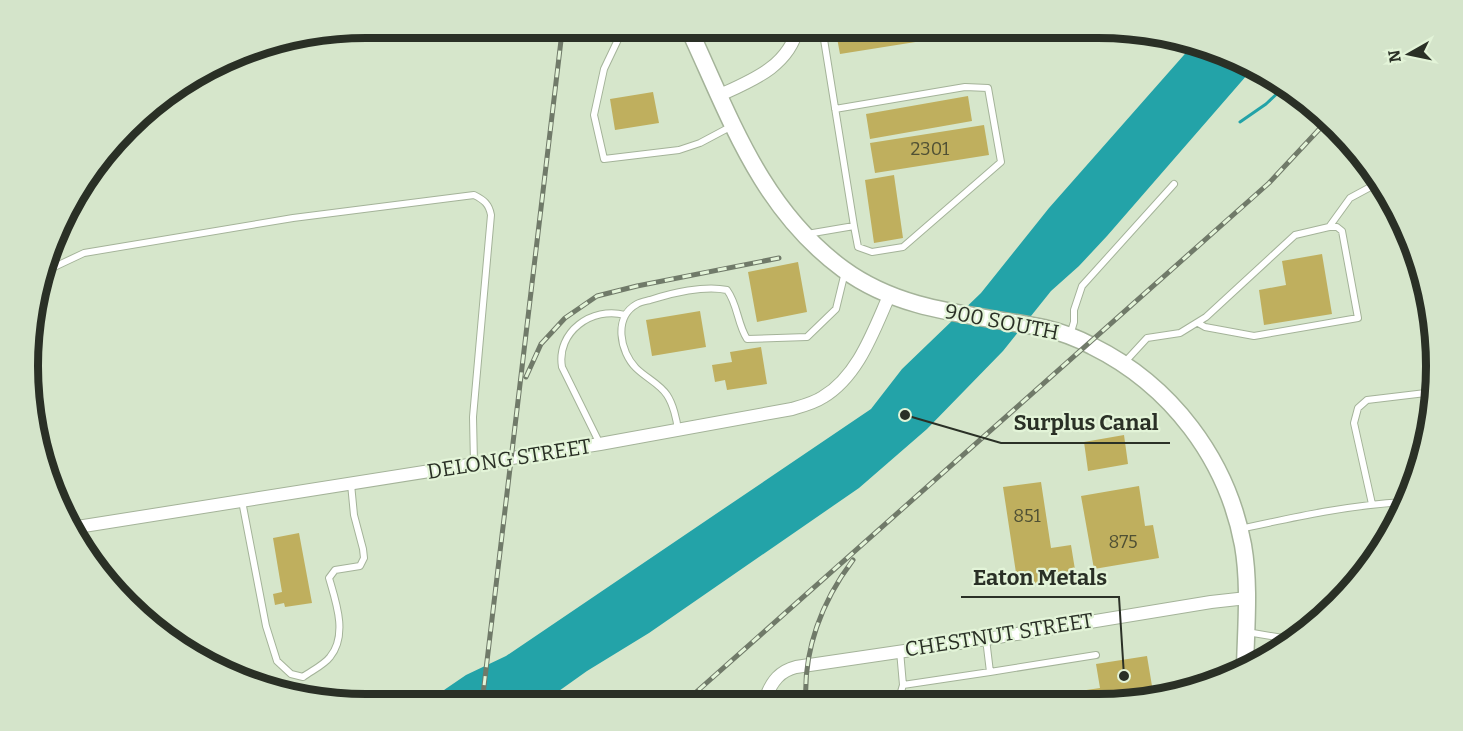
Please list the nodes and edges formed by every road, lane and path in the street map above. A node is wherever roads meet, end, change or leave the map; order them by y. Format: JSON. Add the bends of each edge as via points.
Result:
{"nodes":[{"id":1,"x":619,"y":38,"type":"edge"},
{"id":2,"x":693,"y":38,"type":"edge"},
{"id":3,"x":794,"y":38,"type":"edge"},
{"id":4,"x":824,"y":38,"type":"edge"},
{"id":5,"x":720,"y":95,"type":"junction"},
{"id":6,"x":835,"y":109,"type":"junction"},
{"id":7,"x":734,"y":125,"type":"junction"},
{"id":8,"x":1174,"y":184,"type":"dead end"},
{"id":9,"x":1372,"y":187,"type":"edge"},
{"id":10,"x":854,"y":226,"type":"junction"},
{"id":11,"x":1329,"y":226,"type":"junction"},
{"id":12,"x":804,"y":235,"type":"junction"},
{"id":13,"x":53,"y":268,"type":"edge"},
{"id":14,"x":845,"y":271,"type":"junction"},
{"id":15,"x":889,"y":296,"type":"junction"},
{"id":16,"x":625,"y":315,"type":"junction"},
{"id":17,"x":1198,"y":323,"type":"junction"},
{"id":18,"x":1070,"y":336,"type":"junction"},
{"id":19,"x":1124,"y":364,"type":"junction"},
{"id":20,"x":1424,"y":393,"type":"edge"},
{"id":21,"x":678,"y":431,"type":"junction"},
{"id":22,"x":600,"y":444,"type":"junction"},
{"id":23,"x":474,"y":465,"type":"junction"},
{"id":24,"x":351,"y":484,"type":"junction"},
{"id":25,"x":242,"y":501,"type":"junction"},
{"id":26,"x":1396,"y":503,"type":"edge"},
{"id":27,"x":1372,"y":504,"type":"junction"},
{"id":28,"x":79,"y":527,"type":"edge"},
{"id":29,"x":1239,"y":529,"type":"junction"},
{"id":30,"x":1247,"y":598,"type":"junction"},
{"id":31,"x":1246,"y":632,"type":"junction"},
{"id":32,"x":1281,"y":637,"type":"edge"},
{"id":33,"x":986,"y":639,"type":"junction"},
{"id":34,"x":900,"y":650,"type":"junction"},
{"id":35,"x":1096,"y":655,"type":"dead end"},
{"id":36,"x":1245,"y":659,"type":"edge"},
{"id":37,"x":990,"y":672,"type":"junction"},
{"id":38,"x":903,"y":686,"type":"junction"},
{"id":39,"x":770,"y":694,"type":"edge"},
{"id":40,"x":900,"y":694,"type":"edge"}],
"edges":[{"from":1,"to":7,"type":"lane","via":[[604,69],[594,115],[604,159],[679,150]]},
{"from":2,"to":5,"type":"street","name":"900 SOUTH"},
{"from":3,"to":5,"type":"street","via":[[777,64]]},
{"from":4,"to":6,"type":"lane"},
{"from":5,"to":7,"type":"street","name":"900 SOUTH"},
{"from":6,"to":10,"type":"lane"},
{"from":6,"to":10,"type":"lane","via":[[965,87],[988,88],[1001,162],[903,247],[872,252],[858,247]]},
{"from":7,"to":12,"type":"street","name":"900 SOUTH","via":[[767,190]]},
{"from":8,"to":18,"type":"lane","via":[[1082,286]]},
{"from":9,"to":11,"type":"lane","via":[[1350,198]]},
{"from":10,"to":12,"type":"lane"},
{"from":11,"to":17,"type":"lane","via":[[1295,235]]},
{"from":11,"to":17,"type":"lane","via":[[1342,231],[1358,318],[1254,336]]},
{"from":12,"to":14,"type":"street","name":"900 SOUTH"},
{"from":13,"to":23,"type":"lane","via":[[84,253],[293,218],[474,195],[483,199],[491,215],[473,417]]},
{"from":14,"to":15,"type":"street","name":"900 SOUTH"},
{"from":14,"to":16,"type":"lane","via":[[836,309],[807,337],[747,339],[733,299],[727,290],[716,288],[661,296],[636,304]]},
{"from":15,"to":18,"type":"street","name":"900 SOUTH","via":[[919,306],[1046,328]]},
{"from":15,"to":21,"type":"street","name":"DELONG STREET","via":[[848,376],[821,399],[792,409]]},
{"from":16,"to":21,"type":"lane","via":[[621,331],[624,349],[635,367],[668,395]]},
{"from":16,"to":22,"type":"lane","via":[[612,311],[582,322],[562,345],[562,367]]},
{"from":17,"to":19,"type":"lane","via":[[1180,333],[1147,338]]},
{"from":18,"to":19,"type":"street","name":"900 SOUTH"},
{"from":19,"to":29,"type":"street","name":"900 SOUTH","via":[[1168,400],[1203,444]]},
{"from":20,"to":27,"type":"lane","via":[[1367,400],[1358,408],[1354,423]]},
{"from":21,"to":22,"type":"street","name":"DELONG STREET"},
{"from":22,"to":23,"type":"street","name":"DELONG STREET"},
{"from":23,"to":24,"type":"street","name":"DELONG STREET"},
{"from":24,"to":25,"type":"street","name":"DELONG STREET"},
{"from":24,"to":25,"type":"lane","via":[[364,558],[360,566],[335,570],[329,578],[340,622],[337,641],[330,657],[303,677],[291,674],[277,661],[266,626]]},
{"from":25,"to":28,"type":"street","name":"DELONG STREET"},
{"from":26,"to":27,"type":"lane"},
{"from":27,"to":29,"type":"lane"},
{"from":29,"to":30,"type":"street","name":"900 SOUTH"},
{"from":30,"to":31,"type":"street","name":"900 SOUTH"},
{"from":30,"to":33,"type":"street","name":"CHESTNUT STREET"},
{"from":31,"to":32,"type":"lane"},
{"from":31,"to":36,"type":"street","name":"900 SOUTH"},
{"from":33,"to":34,"type":"street","name":"CHESTNUT STREET"},
{"from":33,"to":37,"type":"lane"},
{"from":34,"to":38,"type":"lane"},
{"from":34,"to":39,"type":"street","name":"CHESTNUT STREET","via":[[789,669],[775,679]]},
{"from":35,"to":37,"type":"lane"},
{"from":37,"to":38,"type":"lane"},
{"from":38,"to":40,"type":"lane"}]}
